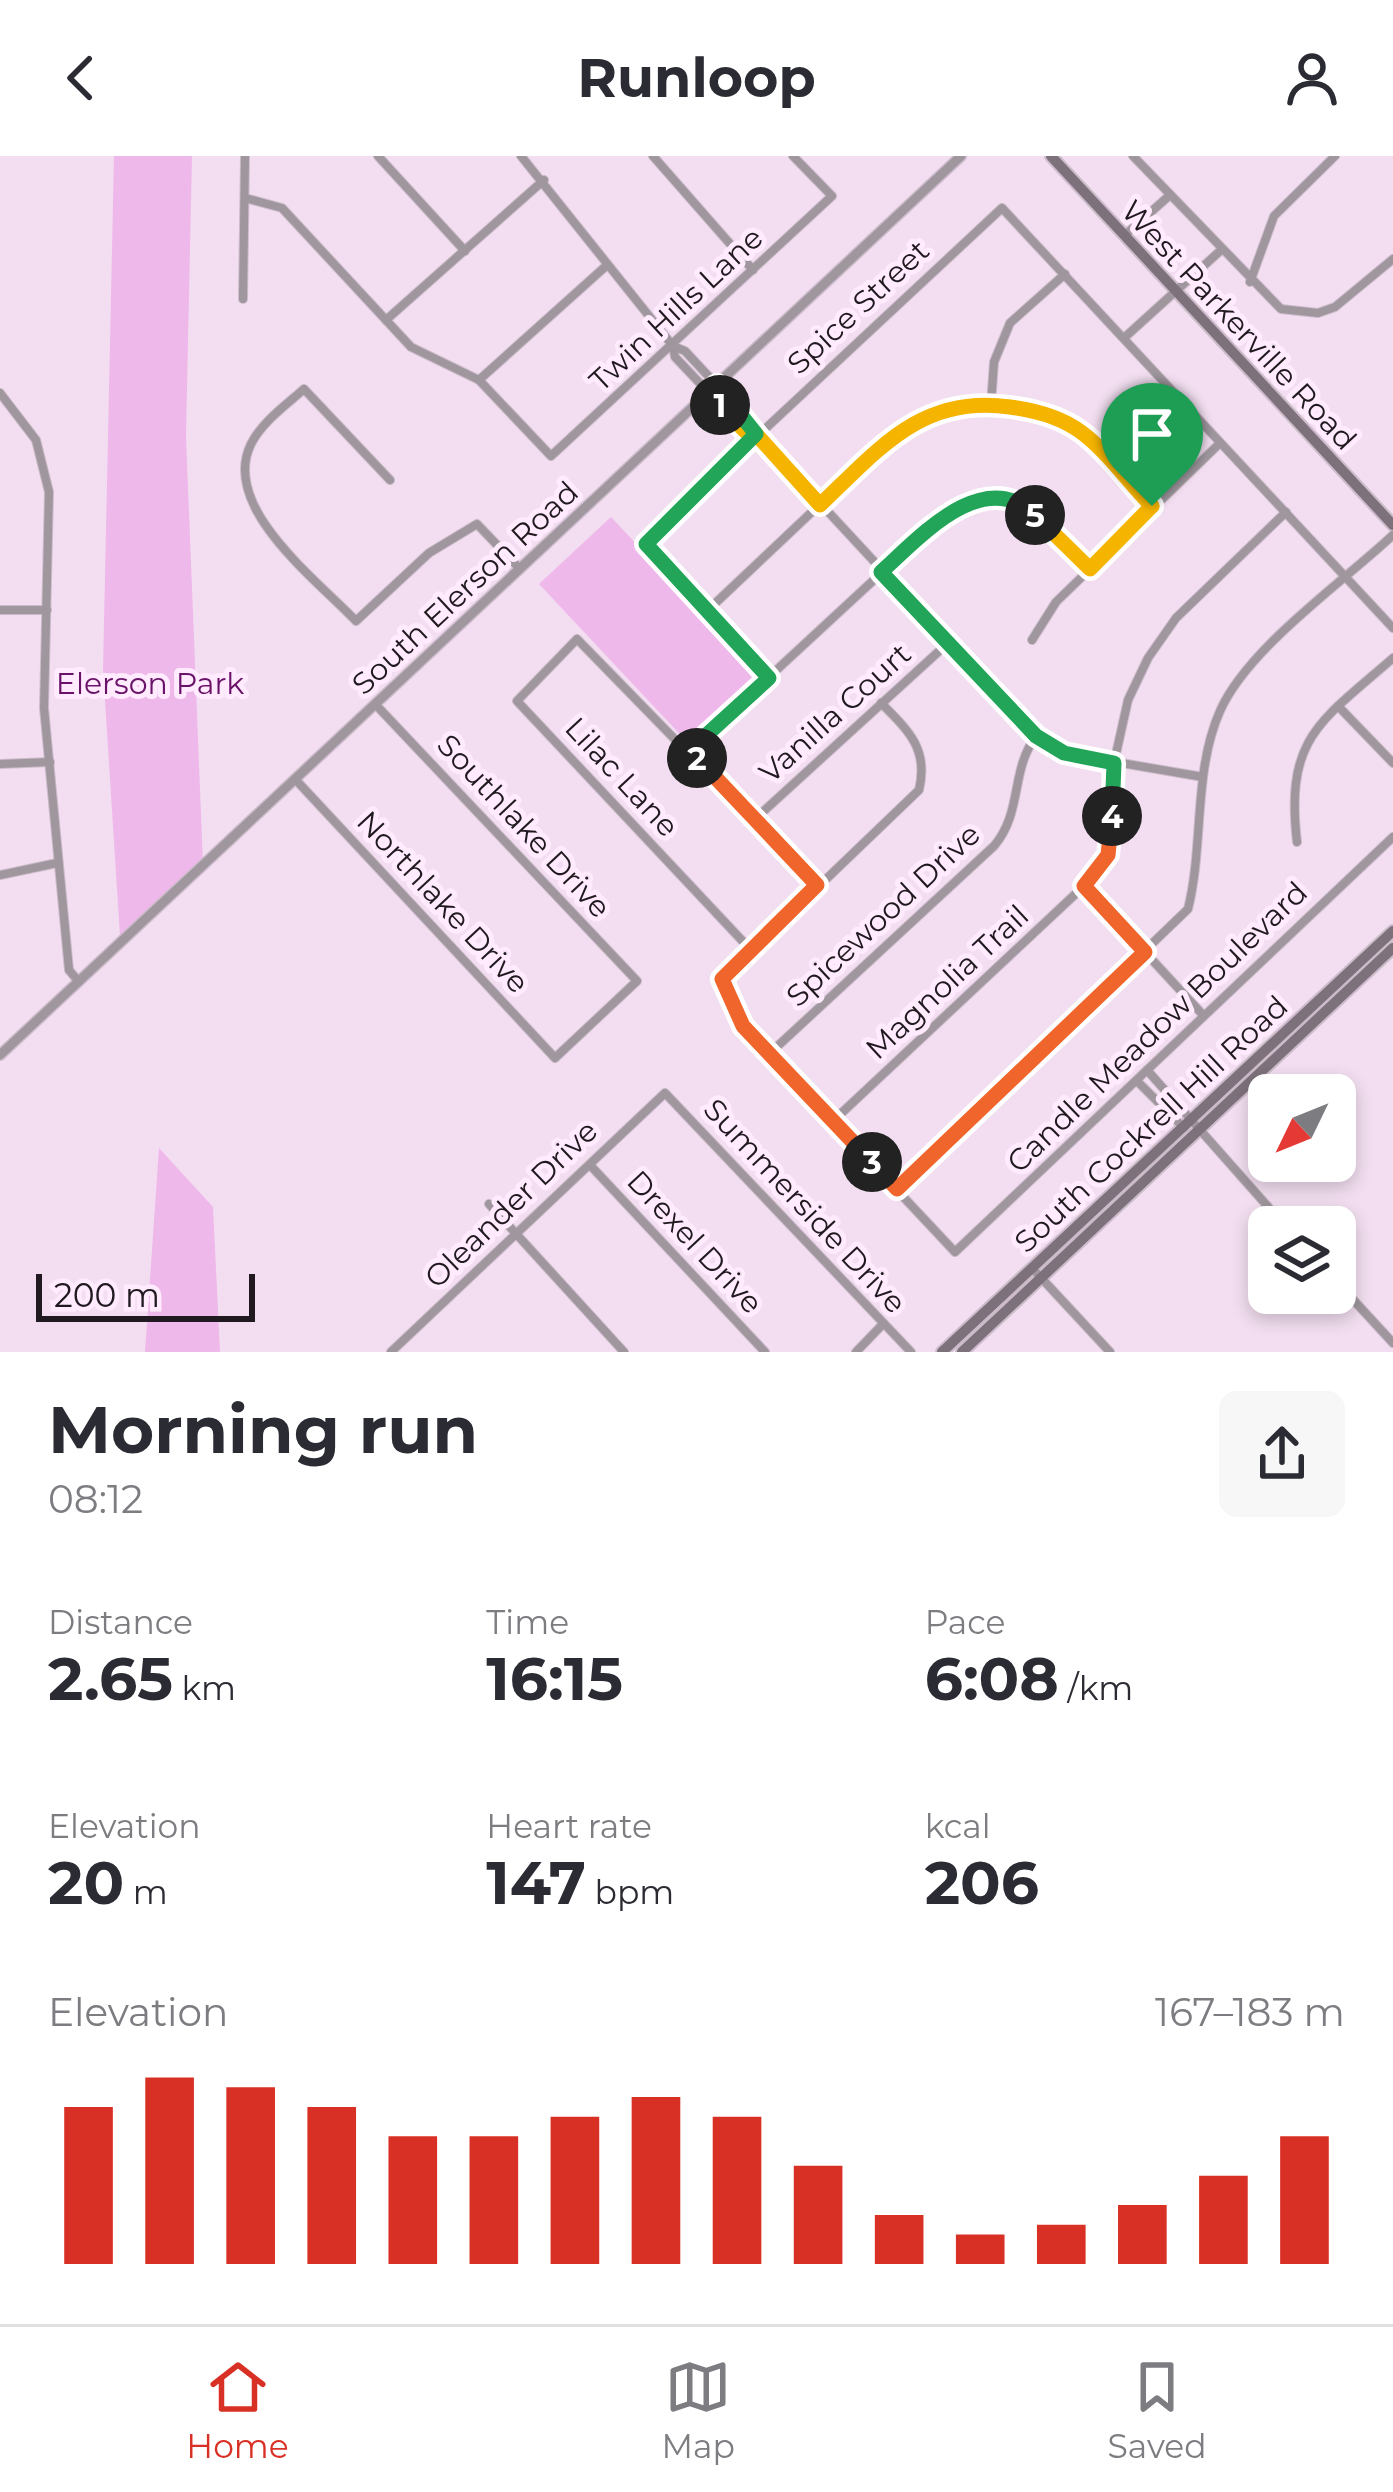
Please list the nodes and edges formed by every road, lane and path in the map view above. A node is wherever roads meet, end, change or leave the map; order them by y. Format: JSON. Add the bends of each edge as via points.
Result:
{"nodes":[{"id":1,"x":245,"y":156,"type":"edge"},
{"id":2,"x":378,"y":156,"type":"edge"},
{"id":3,"x":521,"y":156,"type":"edge"},
{"id":4,"x":652,"y":156,"type":"edge"},
{"id":5,"x":793,"y":156,"type":"edge"},
{"id":6,"x":962,"y":156,"type":"edge"},
{"id":7,"x":1051,"y":156,"type":"edge"},
{"id":8,"x":1335,"y":156,"type":"edge"},
{"id":9,"x":1136,"y":157,"type":"edge"},
{"id":10,"x":544,"y":180,"type":"junction"},
{"id":11,"x":1170,"y":195,"type":"junction"},
{"id":12,"x":244,"y":198,"type":"junction"},
{"id":13,"x":1124,"y":236,"type":"junction"},
{"id":14,"x":465,"y":251,"type":"junction"},
{"id":15,"x":1220,"y":251,"type":"junction"},
{"id":16,"x":1393,"y":259,"type":"edge"},
{"id":17,"x":606,"y":266,"type":"junction"},
{"id":18,"x":753,"y":270,"type":"junction"},
{"id":19,"x":1065,"y":274,"type":"junction"},
{"id":20,"x":1250,"y":282,"type":"junction"},
{"id":21,"x":1175,"y":292,"type":"junction"},
{"id":22,"x":243,"y":299,"type":"dead end"},
{"id":23,"x":386,"y":320,"type":"junction"},
{"id":24,"x":1124,"y":338,"type":"junction"},
{"id":25,"x":673,"y":346,"type":"junction"},
{"id":26,"x":479,"y":380,"type":"junction"},
{"id":27,"x":712,"y":389,"type":"junction"},
{"id":28,"x":0,"y":393,"type":"edge"},
{"id":29,"x":992,"y":404,"type":"junction"},
{"id":30,"x":756,"y":434,"type":"junction"},
{"id":31,"x":1218,"y":445,"type":"junction"},
{"id":32,"x":390,"y":479,"type":"dead end"},
{"id":33,"x":820,"y":505,"type":"junction"},
{"id":34,"x":1152,"y":506,"type":"junction"},
{"id":35,"x":1286,"y":512,"type":"junction"},
{"id":36,"x":1393,"y":525,"type":"edge"},
{"id":37,"x":1393,"y":535,"type":"edge"},
{"id":38,"x":1090,"y":569,"type":"junction"},
{"id":39,"x":521,"y":570,"type":"junction"},
{"id":40,"x":881,"y":572,"type":"junction"},
{"id":41,"x":1347,"y":578,"type":"junction"},
{"id":42,"x":0,"y":610,"type":"edge"},
{"id":43,"x":47,"y":610,"type":"junction"},
{"id":44,"x":706,"y":612,"type":"junction"},
{"id":45,"x":1393,"y":628,"type":"edge"},
{"id":46,"x":1031,"y":640,"type":"dead end"},
{"id":47,"x":948,"y":643,"type":"junction"},
{"id":48,"x":1393,"y":658,"type":"edge"},
{"id":49,"x":769,"y":678,"type":"junction"},
{"id":50,"x":881,"y":703,"type":"junction"},
{"id":51,"x":376,"y":705,"type":"junction"},
{"id":52,"x":1338,"y":706,"type":"junction"},
{"id":53,"x":1036,"y":736,"type":"junction"},
{"id":54,"x":690,"y":750,"type":"junction"},
{"id":55,"x":50,"y":762,"type":"junction"},
{"id":56,"x":1114,"y":763,"type":"junction"},
{"id":57,"x":1393,"y":763,"type":"edge"},
{"id":58,"x":0,"y":764,"type":"edge"},
{"id":59,"x":1203,"y":777,"type":"junction"},
{"id":60,"x":295,"y":779,"type":"junction"},
{"id":61,"x":755,"y":819,"type":"junction"},
{"id":62,"x":1393,"y":837,"type":"edge"},
{"id":63,"x":1297,"y":842,"type":"dead end"},
{"id":64,"x":57,"y":863,"type":"junction"},
{"id":65,"x":0,"y":875,"type":"edge"},
{"id":66,"x":817,"y":885,"type":"junction"},
{"id":67,"x":1084,"y":886,"type":"junction"},
{"id":68,"x":1393,"y":932,"type":"edge"},
{"id":69,"x":1393,"y":948,"type":"edge"},
{"id":70,"x":750,"y":949,"type":"junction"},
{"id":71,"x":1145,"y":952,"type":"junction"},
{"id":72,"x":79,"y":982,"type":"junction"},
{"id":73,"x":1331,"y":997,"type":"junction"},
{"id":74,"x":1203,"y":1015,"type":"junction"},
{"id":75,"x":1,"y":1051,"type":"edge"},
{"id":76,"x":769,"y":1054,"type":"junction"},
{"id":77,"x":555,"y":1058,"type":"joint"},
{"id":78,"x":1147,"y":1070,"type":"junction"},
{"id":79,"x":1137,"y":1081,"type":"junction"},
{"id":80,"x":665,"y":1093,"type":"joint"},
{"id":81,"x":833,"y":1121,"type":"junction"},
{"id":82,"x":1191,"y":1126,"type":"junction"},
{"id":83,"x":590,"y":1165,"type":"junction"},
{"id":84,"x":897,"y":1189,"type":"junction"},
{"id":85,"x":489,"y":1204,"type":"dead end"},
{"id":86,"x":1266,"y":1206,"type":"edge"},
{"id":87,"x":514,"y":1234,"type":"junction"},
{"id":88,"x":1037,"y":1273,"type":"junction"},
{"id":89,"x":1356,"y":1302,"type":"edge"},
{"id":90,"x":883,"y":1324,"type":"junction"},
{"id":91,"x":1393,"y":1342,"type":"edge"},
{"id":92,"x":391,"y":1352,"type":"edge"},
{"id":93,"x":624,"y":1352,"type":"edge"},
{"id":94,"x":765,"y":1352,"type":"edge"},
{"id":95,"x":856,"y":1352,"type":"edge"},
{"id":96,"x":910,"y":1352,"type":"edge"},
{"id":97,"x":943,"y":1352,"type":"edge"},
{"id":98,"x":962,"y":1352,"type":"edge"},
{"id":99,"x":1110,"y":1352,"type":"edge"}],
"edges":[{"from":1,"to":12,"type":"street"},
{"from":2,"to":14,"type":"street"},
{"from":3,"to":10,"type":"street"},
{"from":4,"to":18,"type":"street"},
{"from":5,"to":18,"type":"street","name":"Twin Hills Lane","via":[[832,196]]},
{"from":6,"to":27,"type":"street","name":"South Elerson Road"},
{"from":7,"to":13,"type":"main road","name":"West Parkerville Road"},
{"from":8,"to":20,"type":"street","via":[[1274,216]]},
{"from":9,"to":11,"type":"street"},
{"from":10,"to":14,"type":"street"},
{"from":10,"to":17,"type":"street"},
{"from":11,"to":13,"type":"street"},
{"from":11,"to":15,"type":"street"},
{"from":12,"to":22,"type":"street"},
{"from":12,"to":23,"type":"street","via":[[281,208]]},
{"from":13,"to":21,"type":"main road","name":"West Parkerville Road"},
{"from":14,"to":23,"type":"street"},
{"from":15,"to":20,"type":"street"},
{"from":15,"to":21,"type":"street"},
{"from":16,"to":20,"type":"street","via":[[1347,300],[1318,313],[1281,309]]},
{"from":17,"to":25,"type":"street"},
{"from":17,"to":26,"type":"street"},
{"from":18,"to":25,"type":"street","name":"Twin Hills Lane"},
{"from":19,"to":24,"type":"street"},
{"from":19,"to":29,"type":"street","via":[[1010,323],[994,362]]},
{"from":19,"to":30,"type":"street","name":"Spice Street","via":[[1002,208]]},
{"from":21,"to":24,"type":"street"},
{"from":21,"to":36,"type":"main road","name":"West Parkerville Road"},
{"from":23,"to":26,"type":"street","via":[[411,346]]},
{"from":24,"to":31,"type":"street"},
{"from":25,"to":26,"type":"street","name":"Twin Hills Lane","via":[[551,456]]},
{"from":25,"to":27,"type":"street"},
{"from":27,"to":30,"type":"street"},
{"from":27,"to":39,"type":"street","name":"South Elerson Road"},
{"from":28,"to":43,"type":"street","via":[[36,440],[50,492]]},
{"from":29,"to":33,"type":"street","via":[[954,404],[909,425]]},
{"from":29,"to":34,"type":"street","via":[[1080,431]]},
{"from":30,"to":33,"type":"street"},
{"from":30,"to":44,"type":"street","name":"Spice Street","via":[[646,544]]},
{"from":31,"to":34,"type":"street"},
{"from":31,"to":35,"type":"street"},
{"from":32,"to":39,"type":"street","via":[[304,389],[252,440],[244,473],[259,517],[356,621],[429,553],[478,524]]},
{"from":33,"to":40,"type":"street"},
{"from":33,"to":44,"type":"street"},
{"from":34,"to":38,"type":"street"},
{"from":35,"to":41,"type":"street"},
{"from":35,"to":56,"type":"street","name":"Magnolia Trail","via":[[1176,618],[1148,658],[1128,700]]},
{"from":37,"to":41,"type":"street"},
{"from":38,"to":40,"type":"street","via":[[1023,504],[984,498],[944,516]]},
{"from":38,"to":46,"type":"street"},
{"from":39,"to":51,"type":"street","name":"South Elerson Road"},
{"from":40,"to":47,"type":"street"},
{"from":40,"to":49,"type":"street"},
{"from":41,"to":45,"type":"street"},
{"from":41,"to":59,"type":"street","via":[[1253,664],[1220,710]]},
{"from":42,"to":43,"type":"street"},
{"from":43,"to":55,"type":"street"},
{"from":44,"to":49,"type":"street"},
{"from":47,"to":50,"type":"street","name":"Vanilla Court"},
{"from":47,"to":53,"type":"street"},
{"from":48,"to":52,"type":"street"},
{"from":49,"to":54,"type":"street"},
{"from":50,"to":61,"type":"street","name":"Vanilla Court"},
{"from":50,"to":66,"type":"street","via":[[920,747],[919,790]]},
{"from":51,"to":60,"type":"street","name":"South Elerson Road"},
{"from":51,"to":77,"type":"street","name":"Southlake Drive","via":[[637,981]]},
{"from":52,"to":57,"type":"street"},
{"from":52,"to":63,"type":"street","via":[[1306,738],[1291,793]]},
{"from":53,"to":56,"type":"street","via":[[1064,753]]},
{"from":53,"to":76,"type":"street","name":"Spicewood Drive","via":[[1018,770],[1013,815],[994,846]]},
{"from":54,"to":61,"type":"street"},
{"from":54,"to":70,"type":"street","name":"Lilac Lane","via":[[577,639],[518,700]]},
{"from":55,"to":58,"type":"street"},
{"from":55,"to":64,"type":"street"},
{"from":56,"to":59,"type":"street"},
{"from":56,"to":67,"type":"street","name":"Magnolia Trail","via":[[1108,855]]},
{"from":59,"to":71,"type":"street","via":[[1188,909]]},
{"from":60,"to":72,"type":"street","name":"South Elerson Road"},
{"from":60,"to":77,"type":"street","name":"Northlake Drive"},
{"from":61,"to":66,"type":"street"},
{"from":62,"to":74,"type":"street","name":"Candle Meadow Boulevard"},
{"from":64,"to":65,"type":"street"},
{"from":64,"to":72,"type":"street","via":[[69,970]]},
{"from":66,"to":70,"type":"street"},
{"from":67,"to":71,"type":"street"},
{"from":67,"to":81,"type":"street","name":"Magnolia Trail"},
{"from":68,"to":73,"type":"main road","name":"South Cockrell Hill Road"},
{"from":69,"to":73,"type":"main road","name":"South Cockrell Hill Road"},
{"from":70,"to":76,"type":"street","via":[[722,979],[743,1026]]},
{"from":71,"to":74,"type":"street"},
{"from":71,"to":84,"type":"street"},
{"from":72,"to":75,"type":"street","name":"South Elerson Road"},
{"from":73,"to":82,"type":"main road","name":"South Cockrell Hill Road"},
{"from":74,"to":78,"type":"street","name":"Candle Meadow Boulevard"},
{"from":76,"to":81,"type":"street"},
{"from":78,"to":79,"type":"street","name":"Candle Meadow Boulevard"},
{"from":78,"to":82,"type":"street"},
{"from":79,"to":82,"type":"street"},
{"from":79,"to":84,"type":"street","name":"Candle Meadow Boulevard","via":[[955,1252]]},
{"from":80,"to":83,"type":"street","name":"Oleander Drive"},
{"from":80,"to":90,"type":"street","name":"Summerside Drive"},
{"from":81,"to":84,"type":"street"},
{"from":82,"to":86,"type":"street"},
{"from":82,"to":88,"type":"main road","name":"South Cockrell Hill Road"},
{"from":83,"to":87,"type":"street","name":"Oleander Drive"},
{"from":83,"to":94,"type":"street","name":"Drexel Drive"},
{"from":85,"to":87,"type":"street"},
{"from":87,"to":92,"type":"street","name":"Oleander Drive"},
{"from":87,"to":93,"type":"street"},
{"from":88,"to":97,"type":"main road","name":"South Cockrell Hill Road"},
{"from":88,"to":98,"type":"main road","name":"South Cockrell Hill Road"},
{"from":88,"to":99,"type":"street"},
{"from":89,"to":91,"type":"street"},
{"from":90,"to":95,"type":"street"},
{"from":90,"to":96,"type":"street","name":"Summerside Drive"}]}
